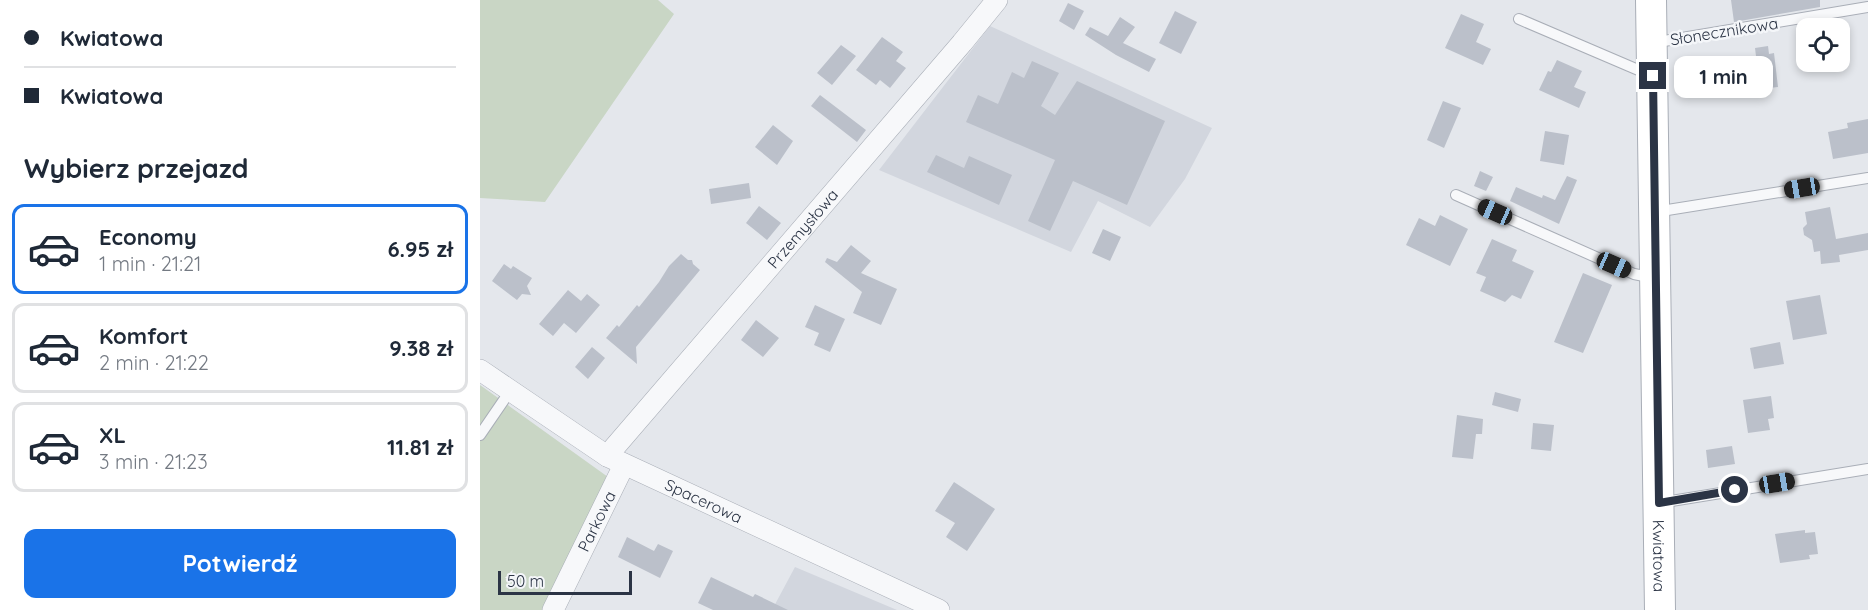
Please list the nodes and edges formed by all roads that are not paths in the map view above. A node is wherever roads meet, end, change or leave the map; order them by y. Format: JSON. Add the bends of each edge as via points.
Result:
{"nodes":[{"id":1,"x":997,"y":0,"type":"edge"},
{"id":2,"x":1651,"y":0,"type":"edge"},
{"id":3,"x":1868,"y":8,"type":"edge"},
{"id":4,"x":1519,"y":20,"type":"dead end"},
{"id":5,"x":1652,"y":43,"type":"junction"},
{"id":6,"x":1653,"y":76,"type":"junction"},
{"id":7,"x":1868,"y":178,"type":"edge"},
{"id":8,"x":1456,"y":195,"type":"dead end"},
{"id":9,"x":1655,"y":212,"type":"junction"},
{"id":10,"x":1656,"y":279,"type":"junction"},
{"id":11,"x":480,"y":370,"type":"edge"},
{"id":12,"x":510,"y":391,"type":"junction"},
{"id":13,"x":480,"y":435,"type":"edge"},
{"id":14,"x":616,"y":461,"type":"junction"},
{"id":15,"x":1868,"y":469,"type":"edge"},
{"id":16,"x":1659,"y":503,"type":"junction"},
{"id":17,"x":554,"y":610,"type":"edge"},
{"id":18,"x":939,"y":610,"type":"edge"},
{"id":19,"x":1660,"y":610,"type":"edge"}],
"edges":[{"from":1,"to":14,"type":"street","name":"Przemysłowa"},
{"from":2,"to":5,"type":"street","name":"Kwiatowa"},
{"from":3,"to":5,"type":"lane","name":"Słonecznikowa"},
{"from":4,"to":6,"type":"lane"},
{"from":5,"to":6,"type":"street","name":"Kwiatowa"},
{"from":6,"to":9,"type":"street","name":"Kwiatowa"},
{"from":7,"to":9,"type":"lane"},
{"from":8,"to":10,"type":"lane","via":[[1634,274]]},
{"from":9,"to":10,"type":"street","name":"Kwiatowa"},
{"from":10,"to":16,"type":"street","name":"Kwiatowa"},
{"from":11,"to":12,"type":"street","name":"Spacerowa"},
{"from":12,"to":13,"type":"lane"},
{"from":12,"to":14,"type":"street","name":"Spacerowa"},
{"from":14,"to":17,"type":"street","name":"Parkowa"},
{"from":14,"to":18,"type":"street","name":"Spacerowa"},
{"from":15,"to":16,"type":"lane","name":"Kwiatowa"},
{"from":16,"to":19,"type":"street","name":"Kwiatowa"}]}
